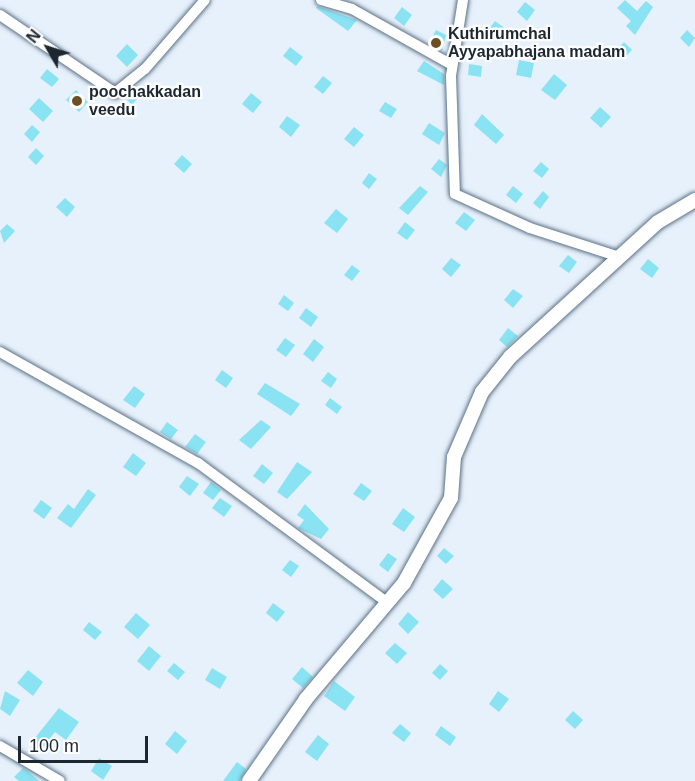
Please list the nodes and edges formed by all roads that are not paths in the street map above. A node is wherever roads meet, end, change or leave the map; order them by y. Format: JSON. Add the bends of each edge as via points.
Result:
{"nodes":[{"id":1,"x":205,"y":0,"type":"edge"},
{"id":2,"x":321,"y":0,"type":"edge"},
{"id":3,"x":463,"y":0,"type":"edge"},
{"id":4,"x":1,"y":17,"type":"edge"},
{"id":5,"x":452,"y":65,"type":"junction"},
{"id":6,"x":695,"y":200,"type":"edge"},
{"id":7,"x":619,"y":257,"type":"junction"},
{"id":8,"x":0,"y":352,"type":"edge"},
{"id":9,"x":388,"y":603,"type":"junction"},
{"id":10,"x":2,"y":752,"type":"edge"},
{"id":11,"x":60,"y":781,"type":"edge"},
{"id":12,"x":249,"y":781,"type":"edge"}],
"edges":[{"from":1,"to":4,"type":"street","via":[[145,69],[115,93]]},
{"from":2,"to":5,"type":"street","via":[[352,9]]},
{"from":3,"to":5,"type":"street"},
{"from":5,"to":7,"type":"street","via":[[455,194],[530,228]]},
{"from":6,"to":7,"type":"street","via":[[658,222]]},
{"from":7,"to":9,"type":"street","via":[[510,357],[482,392],[454,457],[452,498]]},
{"from":8,"to":9,"type":"street","via":[[198,463]]},
{"from":9,"to":12,"type":"street","via":[[306,699]]},
{"from":10,"to":11,"type":"street"}]}
